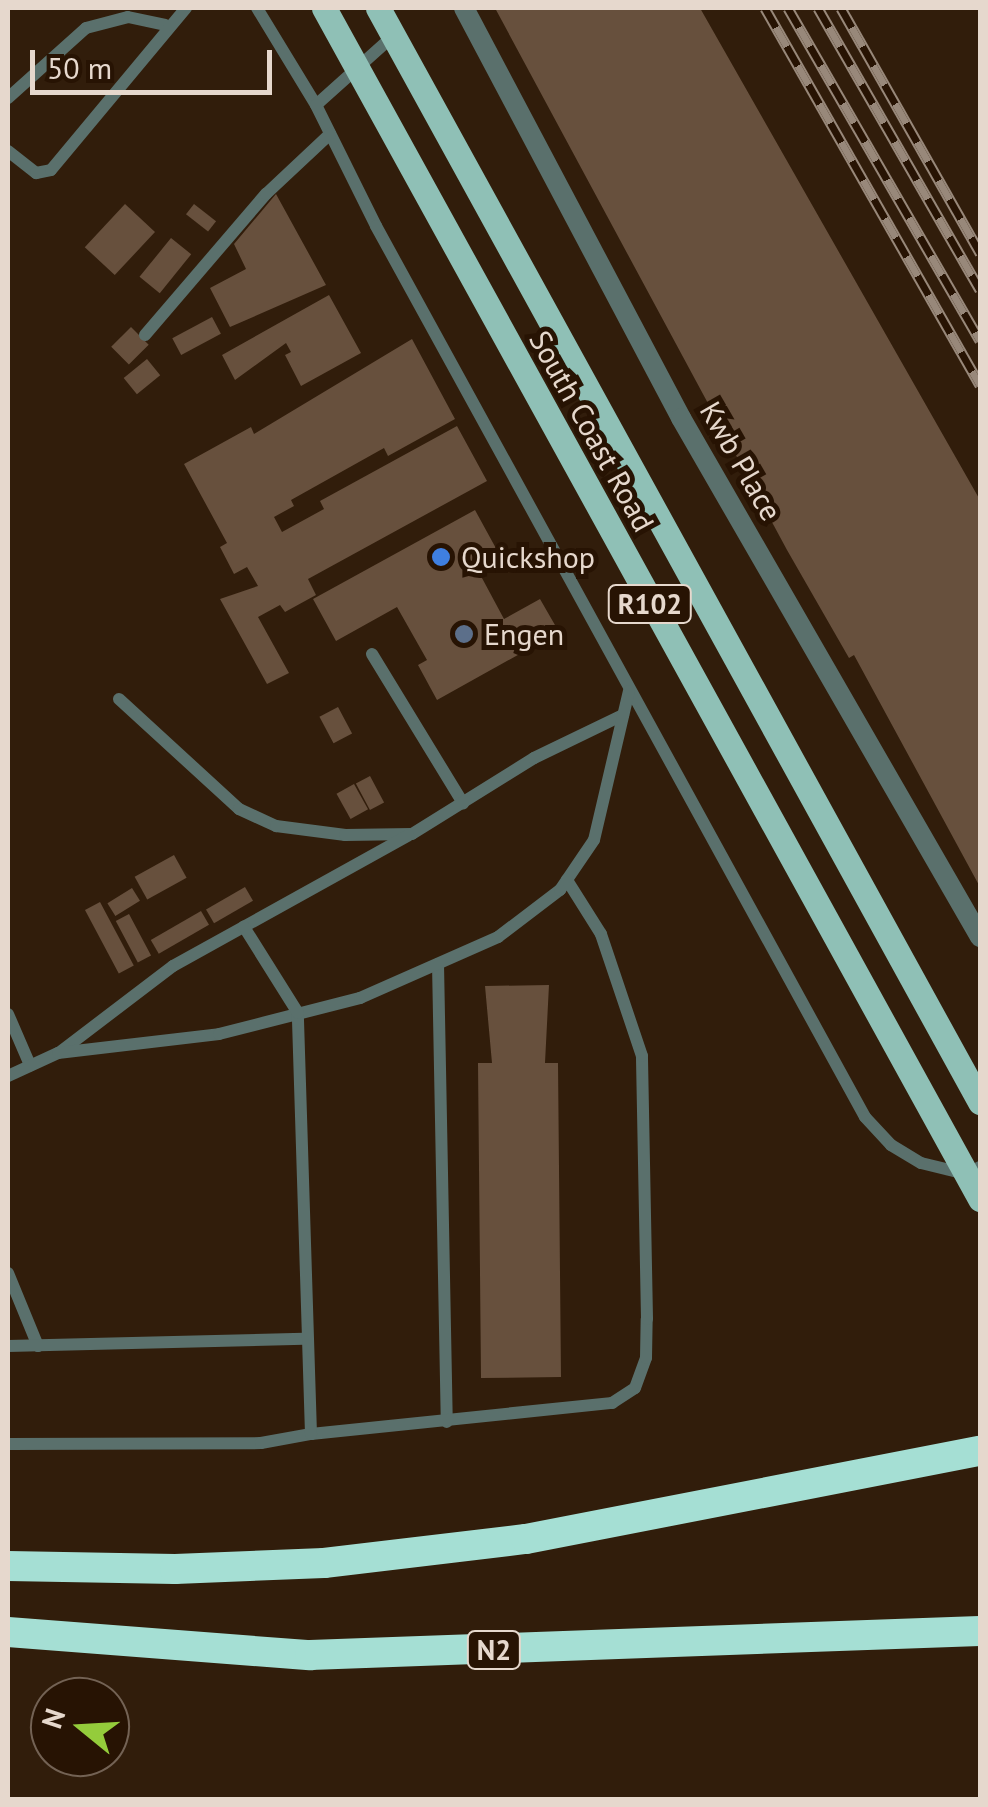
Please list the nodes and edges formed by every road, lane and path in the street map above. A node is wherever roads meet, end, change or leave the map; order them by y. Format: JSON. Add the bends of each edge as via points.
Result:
{"nodes":[{"id":1,"x":186,"y":8,"type":"edge"},
{"id":2,"x":257,"y":8,"type":"edge"},
{"id":3,"x":324,"y":8,"type":"edge"},
{"id":4,"x":378,"y":8,"type":"edge"},
{"id":5,"x":464,"y":8,"type":"edge"},
{"id":6,"x":165,"y":25,"type":"junction"},
{"id":7,"x":393,"y":36,"type":"junction"},
{"id":8,"x":356,"y":70,"type":"junction"},
{"id":9,"x":8,"y":98,"type":"edge"},
{"id":10,"x":316,"y":106,"type":"junction"},
{"id":11,"x":330,"y":134,"type":"junction"},
{"id":12,"x":8,"y":152,"type":"edge"},
{"id":13,"x":144,"y":335,"type":"dead end"},
{"id":14,"x":372,"y":654,"type":"dead end"},
{"id":15,"x":629,"y":691,"type":"junction"},
{"id":16,"x":119,"y":699,"type":"dead end"},
{"id":17,"x":624,"y":714,"type":"junction"},
{"id":18,"x":462,"y":803,"type":"junction"},
{"id":19,"x":412,"y":834,"type":"junction"},
{"id":20,"x":567,"y":880,"type":"junction"},
{"id":21,"x":244,"y":927,"type":"junction"},
{"id":22,"x":980,"y":936,"type":"edge"},
{"id":23,"x":438,"y":964,"type":"junction"},
{"id":24,"x":8,"y":1014,"type":"edge"},
{"id":25,"x":298,"y":1014,"type":"junction"},
{"id":26,"x":58,"y":1054,"type":"junction"},
{"id":27,"x":30,"y":1065,"type":"junction"},
{"id":28,"x":8,"y":1076,"type":"edge"},
{"id":29,"x":980,"y":1102,"type":"edge"},
{"id":30,"x":973,"y":1170,"type":"edge"},
{"id":31,"x":980,"y":1198,"type":"edge"},
{"id":32,"x":8,"y":1274,"type":"edge"},
{"id":33,"x":304,"y":1339,"type":"junction"},
{"id":34,"x":8,"y":1346,"type":"edge"},
{"id":35,"x":38,"y":1346,"type":"junction"},
{"id":36,"x":447,"y":1422,"type":"junction"},
{"id":37,"x":980,"y":1430,"type":"edge"},
{"id":38,"x":311,"y":1434,"type":"junction"},
{"id":39,"x":8,"y":1444,"type":"edge"},
{"id":40,"x":980,"y":1451,"type":"edge"},
{"id":41,"x":938,"y":1460,"type":"junction"},
{"id":42,"x":8,"y":1566,"type":"edge"},
{"id":43,"x":980,"y":1631,"type":"edge"},
{"id":44,"x":8,"y":1632,"type":"edge"}],
"edges":[{"from":1,"to":6,"type":"lane"},
{"from":2,"to":10,"type":"lane"},
{"from":3,"to":8,"type":"main road","name":"South Coast Road","number":"R102"},
{"from":4,"to":7,"type":"main road","name":"South Coast Road","number":"R102"},
{"from":5,"to":22,"type":"street","name":"Kwb Place","via":[[681,418]]},
{"from":6,"to":9,"type":"lane","via":[[128,16],[86,28]]},
{"from":6,"to":12,"type":"lane","via":[[108,107],[51,170],[36,172]]},
{"from":7,"to":8,"type":"lane"},
{"from":7,"to":29,"type":"main road","name":"South Coast Road","number":"R102"},
{"from":8,"to":10,"type":"lane"},
{"from":8,"to":30,"type":"main road","name":"South Coast Road","number":"R102"},
{"from":10,"to":11,"type":"lane"},
{"from":11,"to":13,"type":"lane","via":[[266,194]]},
{"from":11,"to":15,"type":"lane"},
{"from":14,"to":18,"type":"lane"},
{"from":15,"to":17,"type":"lane"},
{"from":15,"to":30,"type":"lane","via":[[866,1117],[891,1145],[921,1162]]},
{"from":16,"to":19,"type":"lane","via":[[178,758],[258,820],[345,835]]},
{"from":17,"to":18,"type":"lane"},
{"from":17,"to":20,"type":"lane","via":[[602,821]]},
{"from":18,"to":19,"type":"lane"},
{"from":19,"to":21,"type":"lane"},
{"from":20,"to":23,"type":"lane","via":[[536,914]]},
{"from":20,"to":36,"type":"lane","via":[[601,934],[642,1056],[646,1358],[635,1388],[612,1403]]},
{"from":21,"to":25,"type":"lane"},
{"from":21,"to":26,"type":"lane","via":[[173,966]]},
{"from":23,"to":25,"type":"lane","via":[[360,998]]},
{"from":23,"to":36,"type":"lane"},
{"from":24,"to":27,"type":"lane"},
{"from":25,"to":26,"type":"lane","via":[[219,1034]]},
{"from":25,"to":33,"type":"lane"},
{"from":26,"to":27,"type":"lane"},
{"from":27,"to":28,"type":"lane"},
{"from":30,"to":31,"type":"main road","name":"South Coast Road","number":"R102"},
{"from":32,"to":35,"type":"lane"},
{"from":33,"to":35,"type":"lane"},
{"from":33,"to":38,"type":"lane"},
{"from":34,"to":35,"type":"lane"},
{"from":36,"to":38,"type":"lane"},
{"from":37,"to":41,"type":"highway"},
{"from":38,"to":39,"type":"lane","via":[[262,1443]]},
{"from":40,"to":41,"type":"highway"},
{"from":41,"to":42,"type":"highway","via":[[526,1539],[360,1558],[175,1570]]},
{"from":43,"to":44,"type":"highway","number":"N2","via":[[310,1655]]}]}
